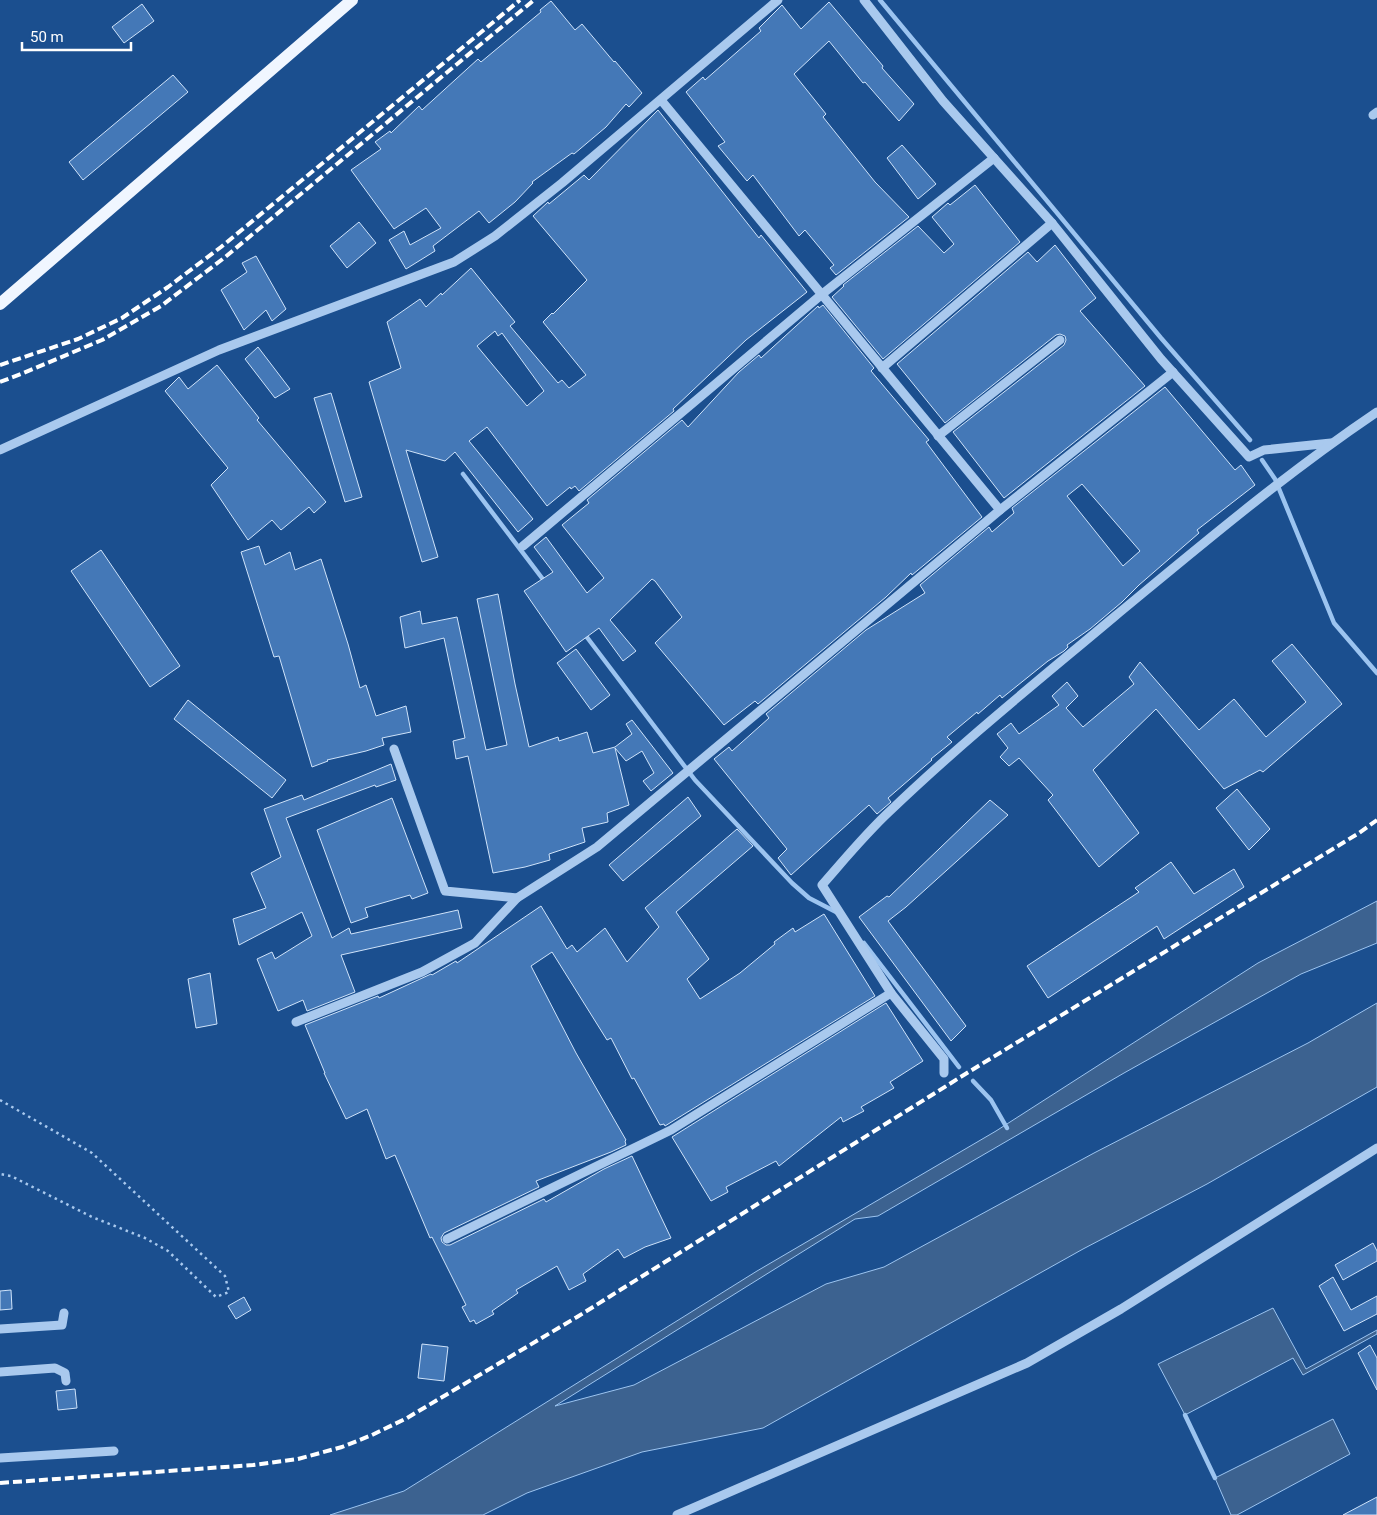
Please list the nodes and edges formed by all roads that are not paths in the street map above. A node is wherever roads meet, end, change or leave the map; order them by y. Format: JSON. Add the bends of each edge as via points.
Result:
{"nodes":[{"id":1,"x":352,"y":0,"type":"edge"},
{"id":2,"x":778,"y":0,"type":"edge"},
{"id":3,"x":864,"y":0,"type":"edge"},
{"id":4,"x":660,"y":100,"type":"junction"},
{"id":5,"x":994,"y":158,"type":"junction"},
{"id":6,"x":1052,"y":223,"type":"junction"},
{"id":7,"x":821,"y":295,"type":"junction"},
{"id":8,"x":0,"y":304,"type":"edge"},
{"id":9,"x":1060,"y":340,"type":"dead end"},
{"id":10,"x":882,"y":368,"type":"junction"},
{"id":11,"x":1172,"y":372,"type":"junction"},
{"id":12,"x":1377,"y":412,"type":"edge"},
{"id":13,"x":938,"y":436,"type":"junction"},
{"id":14,"x":1331,"y":443,"type":"junction"},
{"id":15,"x":0,"y":450,"type":"edge"},
{"id":16,"x":1000,"y":510,"type":"junction"},
{"id":17,"x":523,"y":546,"type":"dead end"},
{"id":18,"x":394,"y":749,"type":"dead end"},
{"id":19,"x":517,"y":898,"type":"junction"},
{"id":20,"x":891,"y":993,"type":"junction"},
{"id":21,"x":296,"y":1022,"type":"dead end"},
{"id":22,"x":944,"y":1073,"type":"dead end"},
{"id":23,"x":1377,"y":1148,"type":"edge"},
{"id":24,"x":446,"y":1240,"type":"dead end"},
{"id":25,"x":64,"y":1313,"type":"dead end"},
{"id":26,"x":0,"y":1329,"type":"edge"},
{"id":27,"x":0,"y":1372,"type":"edge"},
{"id":28,"x":66,"y":1381,"type":"dead end"},
{"id":29,"x":114,"y":1450,"type":"dead end"},
{"id":30,"x":0,"y":1458,"type":"edge"},
{"id":31,"x":677,"y":1515,"type":"edge"}],
"edges":[{"from":1,"to":8,"type":"main road"},
{"from":2,"to":4,"type":"street"},
{"from":3,"to":5,"type":"street","via":[[943,101]]},
{"from":4,"to":7,"type":"street"},
{"from":4,"to":15,"type":"street","via":[[547,195],[454,262],[220,350]]},
{"from":5,"to":6,"type":"street"},
{"from":5,"to":7,"type":"street"},
{"from":6,"to":10,"type":"street"},
{"from":6,"to":11,"type":"street"},
{"from":7,"to":10,"type":"street"},
{"from":7,"to":17,"type":"street"},
{"from":9,"to":13,"type":"street"},
{"from":10,"to":13,"type":"street"},
{"from":11,"to":14,"type":"street","via":[[1249,457],[1264,450]]},
{"from":11,"to":16,"type":"street"},
{"from":12,"to":14,"type":"street"},
{"from":13,"to":16,"type":"street"},
{"from":14,"to":20,"type":"street","via":[[1184,559],[972,736],[889,811],[822,885]]},
{"from":16,"to":19,"type":"street","via":[[591,852]]},
{"from":18,"to":19,"type":"street","via":[[444,890]]},
{"from":19,"to":21,"type":"street","via":[[475,943],[422,972]]},
{"from":20,"to":22,"type":"street","via":[[944,1059]]},
{"from":20,"to":24,"type":"street","via":[[671,1130]]},
{"from":23,"to":31,"type":"street","via":[[1121,1309],[1027,1363]]},
{"from":25,"to":26,"type":"street","via":[[62,1325]]},
{"from":27,"to":28,"type":"street","via":[[55,1368],[64,1373]]},
{"from":29,"to":30,"type":"street"}]}
